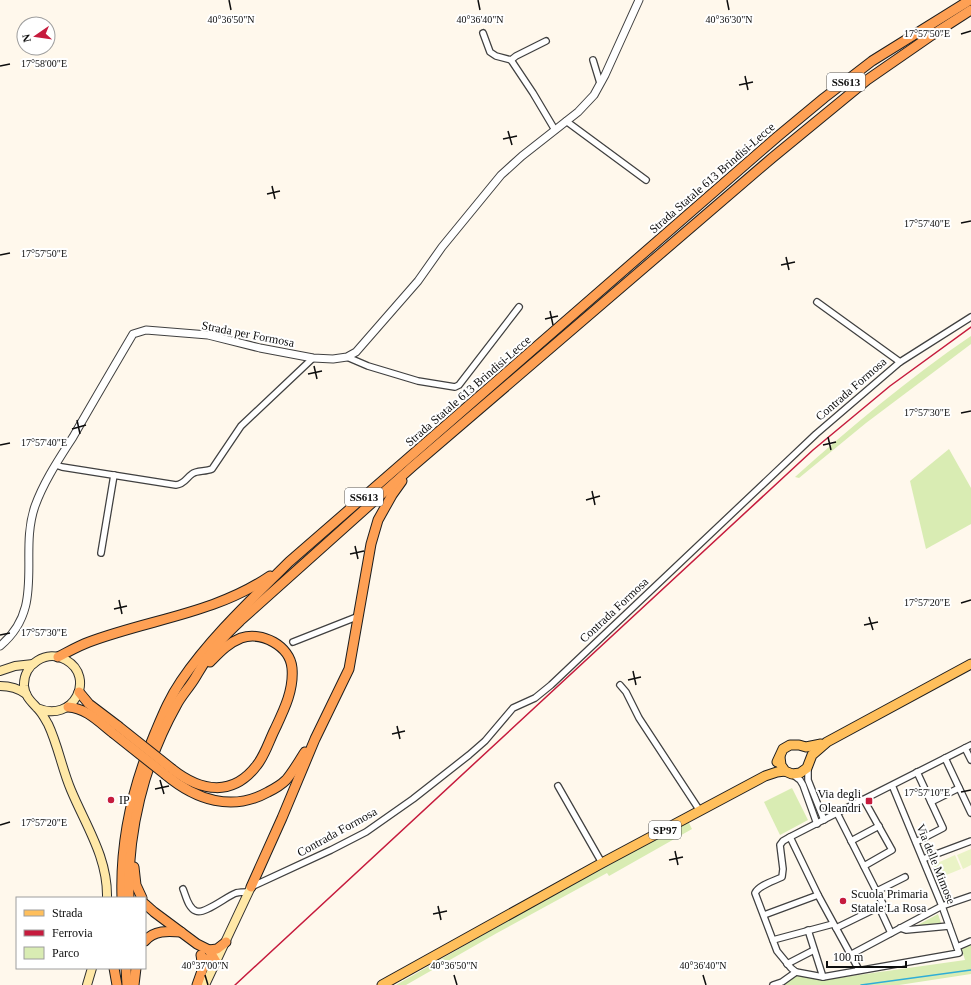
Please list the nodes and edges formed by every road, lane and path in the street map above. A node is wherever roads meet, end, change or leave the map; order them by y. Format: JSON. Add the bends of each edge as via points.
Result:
{"nodes":[{"id":1,"x":639,"y":0,"type":"edge"},
{"id":2,"x":970,"y":0,"type":"edge"},
{"id":3,"x":971,"y":10,"type":"edge"},
{"id":4,"x":483,"y":33,"type":"dead end"},
{"id":5,"x":546,"y":41,"type":"dead end"},
{"id":6,"x":511,"y":60,"type":"junction"},
{"id":7,"x":593,"y":60,"type":"dead end"},
{"id":8,"x":600,"y":83,"type":"junction"},
{"id":9,"x":566,"y":121,"type":"junction"},
{"id":10,"x":555,"y":130,"type":"junction"},
{"id":11,"x":646,"y":180,"type":"dead end"},
{"id":12,"x":817,"y":302,"type":"dead end"},
{"id":13,"x":519,"y":307,"type":"dead end"},
{"id":14,"x":971,"y":317,"type":"edge"},
{"id":15,"x":347,"y":357,"type":"junction"},
{"id":16,"x":313,"y":358,"type":"junction"},
{"id":17,"x":900,"y":362,"type":"junction"},
{"id":18,"x":56,"y":465,"type":"junction"},
{"id":19,"x":412,"y":466,"type":"junction"},
{"id":20,"x":114,"y":476,"type":"junction"},
{"id":21,"x":101,"y":554,"type":"dead end"},
{"id":22,"x":289,"y":562,"type":"junction"},
{"id":23,"x":359,"y":616,"type":"junction"},
{"id":24,"x":292,"y":642,"type":"dead end"},
{"id":25,"x":0,"y":646,"type":"edge"},
{"id":26,"x":58,"y":657,"type":"junction"},
{"id":27,"x":33,"y":664,"type":"junction"},
{"id":28,"x":971,"y":664,"type":"edge"},
{"id":29,"x":0,"y":670,"type":"edge"},
{"id":30,"x":193,"y":681,"type":"junction"},
{"id":31,"x":620,"y":685,"type":"dead end"},
{"id":32,"x":0,"y":686,"type":"edge"},
{"id":33,"x":79,"y":692,"type":"junction"},
{"id":34,"x":26,"y":694,"type":"junction"},
{"id":35,"x":68,"y":707,"type":"junction"},
{"id":36,"x":37,"y":708,"type":"junction"},
{"id":37,"x":115,"y":729,"type":"junction"},
{"id":38,"x":315,"y":739,"type":"junction"},
{"id":39,"x":827,"y":742,"type":"junction"},
{"id":40,"x":968,"y":746,"type":"edge"},
{"id":41,"x":803,"y":747,"type":"junction"},
{"id":42,"x":780,"y":757,"type":"junction"},
{"id":43,"x":945,"y":758,"type":"junction"},
{"id":44,"x":971,"y":760,"type":"edge"},
{"id":45,"x":809,"y":762,"type":"junction"},
{"id":46,"x":169,"y":772,"type":"junction"},
{"id":47,"x":789,"y":772,"type":"junction"},
{"id":48,"x":917,"y":772,"type":"junction"},
{"id":49,"x":765,"y":776,"type":"junction"},
{"id":50,"x":892,"y":785,"type":"junction"},
{"id":51,"x":558,"y":786,"type":"dead end"},
{"id":52,"x":959,"y":788,"type":"junction"},
{"id":53,"x":864,"y":800,"type":"junction"},
{"id":54,"x":931,"y":802,"type":"junction"},
{"id":55,"x":700,"y":811,"type":"junction"},
{"id":56,"x":837,"y":813,"type":"junction"},
{"id":57,"x":971,"y":813,"type":"edge"},
{"id":58,"x":824,"y":820,"type":"junction"},
{"id":59,"x":817,"y":824,"type":"junction"},
{"id":60,"x":879,"y":826,"type":"junction"},
{"id":61,"x":790,"y":838,"type":"junction"},
{"id":62,"x":132,"y":840,"type":"junction"},
{"id":63,"x":851,"y":841,"type":"junction"},
{"id":64,"x":971,"y":841,"type":"edge"},
{"id":65,"x":916,"y":842,"type":"junction"},
{"id":66,"x":923,"y":859,"type":"junction"},
{"id":67,"x":602,"y":863,"type":"junction"},
{"id":68,"x":864,"y":866,"type":"junction"},
{"id":69,"x":905,"y":877,"type":"dead end"},
{"id":70,"x":183,"y":889,"type":"dead end"},
{"id":71,"x":250,"y":890,"type":"junction"},
{"id":72,"x":877,"y":892,"type":"junction"},
{"id":73,"x":818,"y":896,"type":"junction"},
{"id":74,"x":971,"y":896,"type":"edge"},
{"id":75,"x":107,"y":897,"type":"edge"},
{"id":76,"x":122,"y":897,"type":"edge"},
{"id":77,"x":129,"y":897,"type":"edge"},
{"id":78,"x":142,"y":897,"type":"edge"},
{"id":79,"x":146,"y":905,"type":"edge"},
{"id":80,"x":942,"y":906,"type":"junction"},
{"id":81,"x":879,"y":907,"type":"junction"},
{"id":82,"x":764,"y":915,"type":"junction"},
{"id":83,"x":835,"y":926,"type":"junction"},
{"id":84,"x":949,"y":926,"type":"junction"},
{"id":85,"x":900,"y":928,"type":"junction"},
{"id":86,"x":808,"y":930,"type":"junction"},
{"id":87,"x":181,"y":932,"type":"junction"},
{"id":88,"x":891,"y":933,"type":"junction"},
{"id":89,"x":146,"y":940,"type":"edge"},
{"id":90,"x":773,"y":940,"type":"junction"},
{"id":91,"x":971,"y":941,"type":"edge"},
{"id":92,"x":226,"y":942,"type":"junction"},
{"id":93,"x":197,"y":944,"type":"junction"},
{"id":94,"x":956,"y":946,"type":"junction"},
{"id":95,"x":209,"y":950,"type":"junction"},
{"id":96,"x":814,"y":950,"type":"junction"},
{"id":97,"x":850,"y":954,"type":"junction"},
{"id":98,"x":202,"y":957,"type":"junction"},
{"id":99,"x":216,"y":962,"type":"junction"},
{"id":100,"x":787,"y":964,"type":"junction"},
{"id":101,"x":92,"y":969,"type":"edge"},
{"id":102,"x":114,"y":969,"type":"edge"},
{"id":103,"x":126,"y":969,"type":"edge"},
{"id":104,"x":132,"y":969,"type":"edge"},
{"id":105,"x":136,"y":969,"type":"edge"},
{"id":106,"x":859,"y":970,"type":"junction"},
{"id":107,"x":796,"y":972,"type":"junction"},
{"id":108,"x":823,"y":977,"type":"junction"},
{"id":109,"x":88,"y":985,"type":"edge"},
{"id":110,"x":117,"y":985,"type":"edge"},
{"id":111,"x":126,"y":985,"type":"edge"},
{"id":112,"x":134,"y":985,"type":"edge"},
{"id":113,"x":197,"y":985,"type":"edge"},
{"id":114,"x":205,"y":985,"type":"edge"},
{"id":115,"x":382,"y":985,"type":"edge"},
{"id":116,"x":773,"y":985,"type":"edge"}],
"edges":[{"from":1,"to":8,"type":"street"},
{"from":2,"to":22,"type":"highway","name":"Strada Statale 613 Brindisi-Lecce","number":"SS613","via":[[872,62],[824,98]]},
{"from":3,"to":19,"type":"highway","name":"Strada Statale 613 Brindisi-Lecce","number":"SS613","via":[[867,80]]},
{"from":4,"to":6,"type":"street","via":[[490,52]]},
{"from":5,"to":6,"type":"street"},
{"from":6,"to":10,"type":"street"},
{"from":7,"to":8,"type":"street"},
{"from":8,"to":9,"type":"street","via":[[594,95]]},
{"from":9,"to":10,"type":"street"},
{"from":9,"to":11,"type":"street"},
{"from":10,"to":15,"type":"street","via":[[501,174],[399,304],[356,352]]},
{"from":12,"to":17,"type":"street"},
{"from":13,"to":15,"type":"street","name":"Strada per Formosa","via":[[455,387],[418,381]]},
{"from":14,"to":17,"type":"street","name":"Contrada Formosa"},
{"from":15,"to":16,"type":"street","name":"Strada per Formosa"},
{"from":16,"to":18,"type":"street","name":"Strada per Formosa","via":[[208,336],[140,331],[133,334]]},
{"from":16,"to":20,"type":"street","via":[[241,426],[212,469],[196,472],[184,483],[176,485]]},
{"from":17,"to":71,"type":"street","name":"Contrada Formosa","via":[[816,434],[551,685],[535,698],[513,708],[485,741],[469,755],[366,832]]},
{"from":18,"to":20,"type":"street"},
{"from":18,"to":25,"type":"street","name":"Strada per Formosa","via":[[35,507],[30,526],[29,589],[25,608],[20,624]]},
{"from":19,"to":23,"type":"highway","via":[[378,520],[371,544]]},
{"from":19,"to":30,"type":"highway","name":"Strada Statale 613 Brindisi-Lecce","number":"SS613","via":[[240,621],[215,648]]},
{"from":20,"to":21,"type":"street"},
{"from":22,"to":26,"type":"highway","via":[[262,582],[228,599],[88,642]]},
{"from":22,"to":76,"type":"highway","name":"Strada Statale 613 Brindisi-Lecce","number":"SS613","via":[[206,648],[167,703],[140,769],[131,804],[124,845]]},
{"from":23,"to":24,"type":"street"},
{"from":23,"to":38,"type":"highway","via":[[349,669]]},
{"from":26,"to":27,"type":"main road","via":[[44,657]]},
{"from":26,"to":33,"type":"main road","via":[[66,660],[78,674]]},
{"from":27,"to":29,"type":"main road"},
{"from":27,"to":34,"type":"main road","via":[[25,678]]},
{"from":28,"to":39,"type":"main road"},
{"from":30,"to":46,"type":"highway","via":[[224,648],[242,638],[254,637],[273,641],[287,653],[292,667],[292,685],[286,706],[258,764],[242,780],[224,787],[204,787]]},
{"from":30,"to":62,"type":"highway","name":"Strada Statale 613 Brindisi-Lecce","number":"SS613","via":[[176,706],[160,739],[138,805]]},
{"from":31,"to":55,"type":"street"},
{"from":32,"to":34,"type":"main road","via":[[12,686]]},
{"from":33,"to":35,"type":"main road"},
{"from":33,"to":37,"type":"highway"},
{"from":34,"to":36,"type":"main road"},
{"from":35,"to":36,"type":"main road","via":[[53,712]]},
{"from":35,"to":37,"type":"highway","via":[[86,712]]},
{"from":36,"to":75,"type":"main road","via":[[50,730],[71,790],[100,851],[106,876]]},
{"from":37,"to":46,"type":"highway","bridge":true},
{"from":38,"to":46,"type":"highway","via":[[285,780],[275,788],[251,799],[212,801],[186,790]]},
{"from":38,"to":71,"type":"highway"},
{"from":39,"to":41,"type":"main road"},
{"from":39,"to":45,"type":"main road","via":[[812,755]]},
{"from":40,"to":43,"type":"street"},
{"from":40,"to":44,"type":"street"},
{"from":41,"to":42,"type":"main road","via":[[795,744],[786,746]]},
{"from":41,"to":45,"type":"main road","via":[[808,753]]},
{"from":42,"to":47,"type":"main road","via":[[781,765]]},
{"from":42,"to":49,"type":"main road","number":"SP97"},
{"from":43,"to":48,"type":"street"},
{"from":43,"to":52,"type":"street"},
{"from":45,"to":47,"type":"main road","via":[[807,768],[800,773]]},
{"from":45,"to":58,"type":"street","via":[[808,780]]},
{"from":47,"to":49,"type":"main road","number":"SP97"},
{"from":47,"to":59,"type":"street","via":[[803,785]]},
{"from":48,"to":50,"type":"street"},
{"from":48,"to":54,"type":"street"},
{"from":49,"to":55,"type":"main road","number":"SP97"},
{"from":50,"to":53,"type":"street"},
{"from":50,"to":65,"type":"street","name":"Via delle Mimose"},
{"from":51,"to":67,"type":"street"},
{"from":52,"to":54,"type":"street"},
{"from":52,"to":57,"type":"street"},
{"from":53,"to":56,"type":"street"},
{"from":53,"to":60,"type":"street"},
{"from":54,"to":65,"type":"street","via":[[943,828]]},
{"from":55,"to":67,"type":"main road","number":"SP97"},
{"from":56,"to":58,"type":"street"},
{"from":56,"to":63,"type":"street"},
{"from":58,"to":59,"type":"street"},
{"from":59,"to":61,"type":"street"},
{"from":60,"to":63,"type":"street"},
{"from":60,"to":68,"type":"street","via":[[892,850]]},
{"from":61,"to":73,"type":"street"},
{"from":61,"to":82,"type":"street","via":[[780,845],[782,877],[756,890]]},
{"from":62,"to":77,"type":"highway","name":"Strada Statale 613 Brindisi-Lecce","number":"SS613"},
{"from":62,"to":78,"type":"highway","via":[[136,885]]},
{"from":63,"to":68,"type":"street"},
{"from":64,"to":66,"type":"street"},
{"from":65,"to":66,"type":"street","name":"Via delle Mimose"},
{"from":66,"to":80,"type":"street","name":"Via delle Mimose"},
{"from":67,"to":115,"type":"main road","number":"SP97"},
{"from":68,"to":72,"type":"street"},
{"from":69,"to":72,"type":"street"},
{"from":70,"to":71,"type":"street","name":"Contrada Formosa","via":[[188,903],[198,912],[235,893]]},
{"from":71,"to":92,"type":"main road"},
{"from":72,"to":81,"type":"street","via":[[883,904]]},
{"from":73,"to":82,"type":"street"},
{"from":73,"to":83,"type":"street"},
{"from":74,"to":80,"type":"street"},
{"from":79,"to":87,"type":"highway"},
{"from":80,"to":84,"type":"street","name":"Via delle Mimose"},
{"from":80,"to":85,"type":"street"},
{"from":81,"to":83,"type":"street"},
{"from":81,"to":88,"type":"street"},
{"from":82,"to":90,"type":"street"},
{"from":83,"to":86,"type":"street"},
{"from":83,"to":97,"type":"street"},
{"from":84,"to":85,"type":"street","via":[[906,930]]},
{"from":84,"to":94,"type":"street","name":"Via delle Mimose"},
{"from":85,"to":88,"type":"street"},
{"from":86,"to":90,"type":"street"},
{"from":86,"to":96,"type":"street"},
{"from":87,"to":89,"type":"highway","via":[[157,933]]},
{"from":87,"to":93,"type":"highway"},
{"from":88,"to":97,"type":"street"},
{"from":90,"to":100,"type":"street","via":[[777,951]]},
{"from":91,"to":94,"type":"street"},
{"from":92,"to":95,"type":"highway","via":[[217,949]]},
{"from":92,"to":99,"type":"main road"},
{"from":93,"to":95,"type":"highway"},
{"from":93,"to":98,"type":"highway"},
{"from":94,"to":106,"type":"street","name":"Via delle Mimose","via":[[959,953]]},
{"from":95,"to":99,"type":"highway"},
{"from":96,"to":100,"type":"street"},
{"from":96,"to":108,"type":"street"},
{"from":97,"to":106,"type":"street"},
{"from":98,"to":99,"type":"highway","via":[[208,962]]},
{"from":98,"to":113,"type":"highway","via":[[203,968]]},
{"from":99,"to":114,"type":"main road"},
{"from":100,"to":107,"type":"street"},
{"from":101,"to":109,"type":"main road"},
{"from":102,"to":110,"type":"highway"},
{"from":103,"to":111,"type":"highway"},
{"from":104,"to":112,"type":"highway"},
{"from":105,"to":112,"type":"highway"},
{"from":106,"to":108,"type":"street"},
{"from":107,"to":108,"type":"street"},
{"from":107,"to":116,"type":"street"}]}
